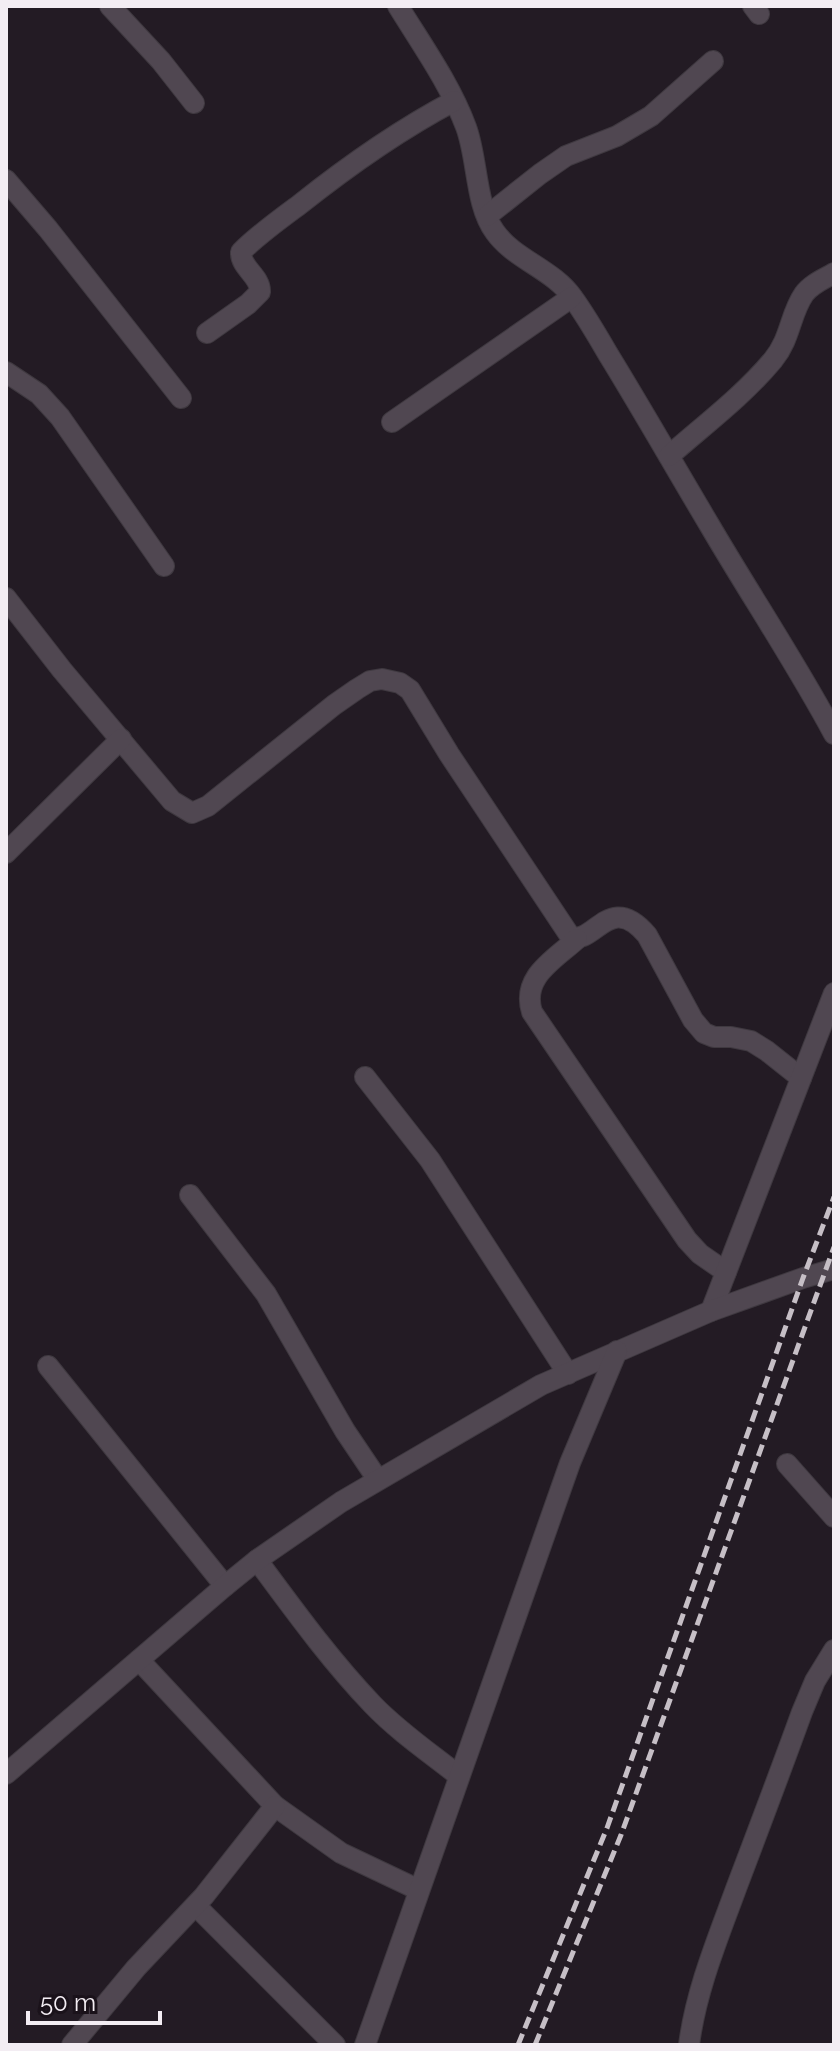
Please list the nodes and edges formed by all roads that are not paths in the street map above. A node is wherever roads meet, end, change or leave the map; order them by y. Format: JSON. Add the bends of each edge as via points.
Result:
{"nodes":[{"id":1,"x":110,"y":6,"type":"edge"},
{"id":2,"x":398,"y":6,"type":"edge"},
{"id":3,"x":713,"y":61,"type":"dead end"},
{"id":4,"x":454,"y":101,"type":"junction"},
{"id":5,"x":194,"y":103,"type":"dead end"},
{"id":6,"x":6,"y":180,"type":"edge"},
{"id":7,"x":487,"y":216,"type":"junction"},
{"id":8,"x":834,"y":273,"type":"edge"},
{"id":9,"x":572,"y":297,"type":"junction"},
{"id":10,"x":207,"y":333,"type":"dead end"},
{"id":11,"x":6,"y":372,"type":"edge"},
{"id":12,"x":181,"y":398,"type":"dead end"},
{"id":13,"x":392,"y":422,"type":"dead end"},
{"id":14,"x":669,"y":456,"type":"junction"},
{"id":15,"x":164,"y":566,"type":"dead end"},
{"id":16,"x":6,"y":598,"type":"edge"},
{"id":17,"x":834,"y":734,"type":"edge"},
{"id":18,"x":121,"y":739,"type":"junction"},
{"id":19,"x":6,"y":853,"type":"edge"},
{"id":20,"x":577,"y":939,"type":"junction"},
{"id":21,"x":834,"y":993,"type":"edge"},
{"id":22,"x":365,"y":1077,"type":"dead end"},
{"id":23,"x":801,"y":1078,"type":"junction"},
{"id":24,"x":190,"y":1195,"type":"dead end"},
{"id":25,"x":834,"y":1269,"type":"edge"},
{"id":26,"x":726,"y":1272,"type":"junction"},
{"id":27,"x":711,"y":1311,"type":"junction"},
{"id":28,"x":617,"y":1351,"type":"junction"},
{"id":29,"x":48,"y":1366,"type":"dead end"},
{"id":30,"x":568,"y":1374,"type":"junction"},
{"id":31,"x":787,"y":1464,"type":"dead end"},
{"id":32,"x":378,"y":1480,"type":"junction"},
{"id":33,"x":834,"y":1517,"type":"edge"},
{"id":34,"x":257,"y":1560,"type":"junction"},
{"id":35,"x":225,"y":1586,"type":"junction"},
{"id":36,"x":834,"y":1650,"type":"edge"},
{"id":37,"x":139,"y":1660,"type":"junction"},
{"id":38,"x":6,"y":1774,"type":"edge"},
{"id":39,"x":459,"y":1776,"type":"junction"},
{"id":40,"x":275,"y":1806,"type":"junction"},
{"id":41,"x":419,"y":1890,"type":"junction"},
{"id":42,"x":196,"y":1906,"type":"junction"},
{"id":43,"x":72,"y":2045,"type":"edge"},
{"id":44,"x":335,"y":2045,"type":"edge"},
{"id":45,"x":365,"y":2045,"type":"edge"},
{"id":46,"x":689,"y":2045,"type":"edge"}],
"edges":[{"from":1,"to":5,"type":"street"},
{"from":2,"to":4,"type":"street"},
{"from":3,"to":7,"type":"street","via":[[651,116],[566,156]]},
{"from":4,"to":7,"type":"street","via":[[473,150]]},
{"from":4,"to":10,"type":"street","via":[[361,159],[245,248],[241,260],[260,283],[260,292]]},
{"from":6,"to":12,"type":"street"},
{"from":7,"to":9,"type":"street","via":[[506,245],[554,277]]},
{"from":8,"to":14,"type":"street","via":[[804,294],[789,334],[765,369]]},
{"from":9,"to":13,"type":"street"},
{"from":9,"to":14,"type":"street"},
{"from":11,"to":15,"type":"street","via":[[39,394],[60,417]]},
{"from":14,"to":17,"type":"street"},
{"from":16,"to":18,"type":"street"},
{"from":18,"to":19,"type":"street"},
{"from":18,"to":20,"type":"street","via":[[172,801],[192,813],[208,806],[357,689],[382,679],[400,683],[410,690],[564,929]]},
{"from":20,"to":23,"type":"street","via":[[608,919],[630,919],[647,935],[704,1033],[751,1041]]},
{"from":20,"to":26,"type":"street","via":[[534,979],[528,1001],[532,1012],[687,1240]]},
{"from":21,"to":23,"type":"street"},
{"from":22,"to":30,"type":"street","via":[[430,1160]]},
{"from":23,"to":26,"type":"street"},
{"from":24,"to":32,"type":"street","via":[[266,1294]]},
{"from":25,"to":27,"type":"street"},
{"from":26,"to":27,"type":"street"},
{"from":27,"to":28,"type":"street"},
{"from":28,"to":30,"type":"street"},
{"from":28,"to":39,"type":"street","via":[[570,1463]]},
{"from":29,"to":35,"type":"street"},
{"from":30,"to":32,"type":"street"},
{"from":31,"to":33,"type":"street"},
{"from":32,"to":34,"type":"street"},
{"from":34,"to":35,"type":"street"},
{"from":34,"to":39,"type":"street","via":[[375,1706]]},
{"from":35,"to":37,"type":"street"},
{"from":36,"to":46,"type":"street","via":[[802,1712],[723,1924],[700,1990]]},
{"from":37,"to":38,"type":"street"},
{"from":37,"to":40,"type":"street"},
{"from":39,"to":41,"type":"street"},
{"from":40,"to":41,"type":"street","via":[[341,1853]]},
{"from":40,"to":42,"type":"street"},
{"from":41,"to":45,"type":"street"},
{"from":42,"to":43,"type":"street"},
{"from":42,"to":44,"type":"street"}]}
